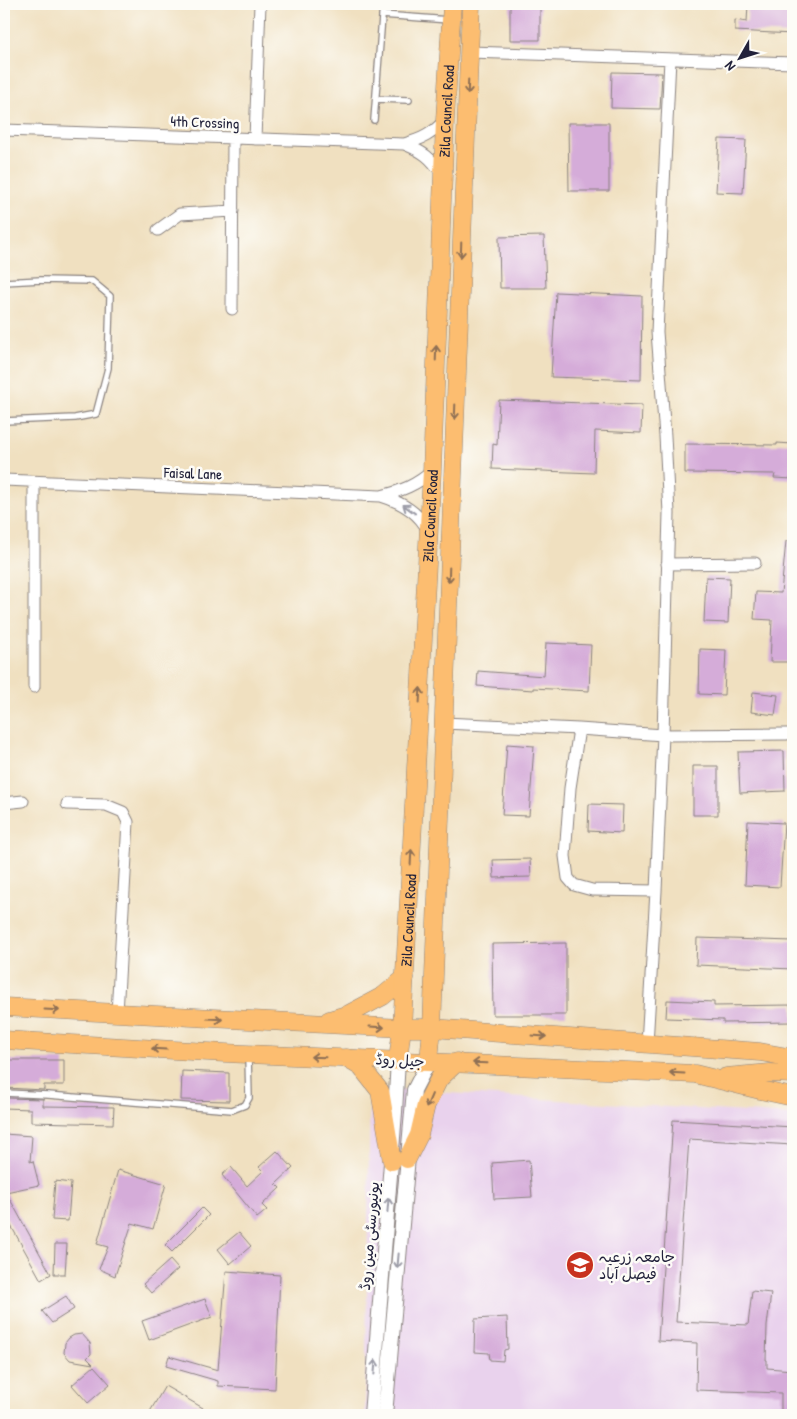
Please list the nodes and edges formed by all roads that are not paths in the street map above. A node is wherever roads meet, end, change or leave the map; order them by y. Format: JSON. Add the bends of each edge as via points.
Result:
{"nodes":[{"id":1,"x":260,"y":4,"type":"edge"},
{"id":2,"x":383,"y":4,"type":"edge"},
{"id":3,"x":470,"y":4,"type":"edge"},
{"id":4,"x":451,"y":12,"type":"edge"},
{"id":5,"x":382,"y":15,"type":"junction"},
{"id":6,"x":469,"y":52,"type":"junction"},
{"id":7,"x":670,"y":59,"type":"junction"},
{"id":8,"x":793,"y":63,"type":"edge"},
{"id":9,"x":376,"y":99,"type":"junction"},
{"id":10,"x":409,"y":100,"type":"dead end"},
{"id":11,"x":374,"y":120,"type":"dead end"},
{"id":12,"x":445,"y":120,"type":"junction"},
{"id":13,"x":4,"y":130,"type":"edge"},
{"id":14,"x":233,"y":138,"type":"junction"},
{"id":15,"x":255,"y":139,"type":"junction"},
{"id":16,"x":404,"y":144,"type":"junction"},
{"id":17,"x":443,"y":175,"type":"junction"},
{"id":18,"x":232,"y":211,"type":"junction"},
{"id":19,"x":158,"y":230,"type":"dead end"},
{"id":20,"x":4,"y":282,"type":"edge"},
{"id":21,"x":232,"y":309,"type":"dead end"},
{"id":22,"x":4,"y":421,"type":"edge"},
{"id":23,"x":432,"y":471,"type":"junction"},
{"id":24,"x":4,"y":480,"type":"edge"},
{"id":25,"x":34,"y":482,"type":"junction"},
{"id":26,"x":382,"y":496,"type":"junction"},
{"id":27,"x":428,"y":532,"type":"junction"},
{"id":28,"x":755,"y":563,"type":"dead end"},
{"id":29,"x":667,"y":564,"type":"junction"},
{"id":30,"x":34,"y":687,"type":"dead end"},
{"id":31,"x":443,"y":723,"type":"junction"},
{"id":32,"x":579,"y":729,"type":"junction"},
{"id":33,"x":787,"y":734,"type":"dead end"},
{"id":34,"x":662,"y":736,"type":"junction"},
{"id":35,"x":23,"y":800,"type":"dead end"},
{"id":36,"x":4,"y":803,"type":"edge"},
{"id":37,"x":67,"y":804,"type":"dead end"},
{"id":38,"x":656,"y":891,"type":"junction"},
{"id":39,"x":405,"y":978,"type":"junction"},
{"id":40,"x":4,"y":1008,"type":"edge"},
{"id":41,"x":117,"y":1013,"type":"junction"},
{"id":42,"x":316,"y":1024,"type":"junction"},
{"id":43,"x":402,"y":1028,"type":"junction"},
{"id":44,"x":432,"y":1028,"type":"junction"},
{"id":45,"x":4,"y":1040,"type":"edge"},
{"id":46,"x":647,"y":1044,"type":"junction"},
{"id":47,"x":793,"y":1049,"type":"edge"},
{"id":48,"x":760,"y":1052,"type":"junction"},
{"id":49,"x":248,"y":1054,"type":"junction"},
{"id":50,"x":346,"y":1058,"type":"junction"},
{"id":51,"x":793,"y":1058,"type":"edge"},
{"id":52,"x":398,"y":1060,"type":"junction"},
{"id":53,"x":429,"y":1061,"type":"junction"},
{"id":54,"x":457,"y":1062,"type":"junction"},
{"id":55,"x":793,"y":1074,"type":"edge"},
{"id":56,"x":713,"y":1078,"type":"junction"},
{"id":57,"x":4,"y":1093,"type":"edge"},
{"id":58,"x":793,"y":1096,"type":"edge"},
{"id":59,"x":399,"y":1160,"type":"junction"},
{"id":60,"x":371,"y":1415,"type":"edge"},
{"id":61,"x":385,"y":1415,"type":"edge"}],
"edges":[{"from":1,"to":15,"type":"street"},
{"from":2,"to":5,"type":"lane"},
{"from":3,"to":6,"type":"main road","name":"Zila Council Road"},
{"from":4,"to":5,"type":"lane"},
{"from":4,"to":12,"type":"main road","name":"Zila Council Road"},
{"from":5,"to":9,"type":"lane"},
{"from":6,"to":7,"type":"street"},
{"from":6,"to":31,"type":"main road","name":"Zila Council Road","one_way":true},
{"from":7,"to":8,"type":"street"},
{"from":7,"to":29,"type":"street","via":[[657,332],[669,513]]},
{"from":9,"to":10,"type":"lane"},
{"from":9,"to":11,"type":"lane"},
{"from":12,"to":16,"type":"street","name":"4th Crossing","via":[[434,132]]},
{"from":12,"to":17,"type":"main road","name":"Zila Council Road"},
{"from":13,"to":14,"type":"street","name":"4th Crossing"},
{"from":14,"to":15,"type":"street","name":"4th Crossing"},
{"from":14,"to":18,"type":"street"},
{"from":15,"to":16,"type":"street","name":"4th Crossing"},
{"from":16,"to":17,"type":"street","name":"4th Crossing","via":[[420,150]]},
{"from":23,"to":17,"type":"main road","name":"Zila Council Road","one_way":true},
{"from":18,"to":19,"type":"street","via":[[180,214]]},
{"from":18,"to":21,"type":"street"},
{"from":20,"to":22,"type":"lane","via":[[92,281],[110,296],[108,368],[96,414]]},
{"from":23,"to":26,"type":"street","name":"Faisal Lane","via":[[409,487]]},
{"from":23,"to":27,"type":"main road","name":"Zila Council Road"},
{"from":24,"to":25,"type":"street","name":"Faisal Lane"},
{"from":25,"to":26,"type":"street","name":"Faisal Lane"},
{"from":25,"to":30,"type":"street"},
{"from":27,"to":26,"type":"street","name":"Faisal Lane","one_way":true,"via":[[424,523],[405,506]]},
{"from":39,"to":27,"type":"main road","name":"Zila Council Road","one_way":true},
{"from":28,"to":29,"type":"street"},
{"from":29,"to":34,"type":"street"},
{"from":31,"to":32,"type":"street"},
{"from":31,"to":44,"type":"main road","name":"Zila Council Road"},
{"from":32,"to":34,"type":"street"},
{"from":32,"to":38,"type":"street","via":[[570,788],[565,856],[568,878],[574,885],[592,890]]},
{"from":33,"to":34,"type":"street"},
{"from":34,"to":38,"type":"street"},
{"from":35,"to":36,"type":"street"},
{"from":37,"to":41,"type":"street","via":[[106,805],[123,812],[128,822]]},
{"from":38,"to":46,"type":"street"},
{"from":39,"to":42,"type":"main road","via":[[383,996],[349,1014]]},
{"from":39,"to":43,"type":"main road","name":"Zila Council Road"},
{"from":40,"to":41,"type":"main road","one_way":true},
{"from":41,"to":42,"type":"main road","one_way":true},
{"from":42,"to":43,"type":"main road","one_way":true},
{"from":43,"to":44,"type":"main road"},
{"from":43,"to":52,"type":"main road","name":"Zila Council Road"},
{"from":44,"to":46,"type":"main road","one_way":true},
{"from":44,"to":53,"type":"main road","name":"Zila Council Road"},
{"from":49,"to":45,"type":"main road","name":"جیل روڈ","one_way":true},
{"from":46,"to":48,"type":"main road"},
{"from":47,"to":48,"type":"main road"},
{"from":48,"to":51,"type":"main road"},
{"from":50,"to":49,"type":"main road","name":"جیل روڈ","one_way":true},
{"from":49,"to":57,"type":"lane","via":[[249,1098],[245,1105],[232,1110]]},
{"from":50,"to":52,"type":"main road","name":"جیل روڈ"},
{"from":50,"to":59,"type":"main road","via":[[361,1067],[380,1091]]},
{"from":52,"to":53,"type":"main road","name":"جیل روڈ"},
{"from":52,"to":59,"type":"street","name":"یونیورسٹی مین روڈ"},
{"from":53,"to":54,"type":"main road","name":"جیل روڈ"},
{"from":53,"to":59,"type":"street","name":"یونیورسٹی مین روڈ","via":[[414,1090]]},
{"from":56,"to":54,"type":"main road","name":"جیل روڈ","one_way":true,"via":[[687,1073]]},
{"from":54,"to":59,"type":"main road","one_way":true,"via":[[440,1079],[426,1105],[419,1135]]},
{"from":55,"to":56,"type":"main road"},
{"from":56,"to":58,"type":"main road","name":"جیل روڈ"},
{"from":60,"to":59,"type":"street","name":"یونیورسٹی مین روڈ","one_way":true},
{"from":59,"to":61,"type":"street","name":"یونیورسٹی مین روڈ","one_way":true}]}
